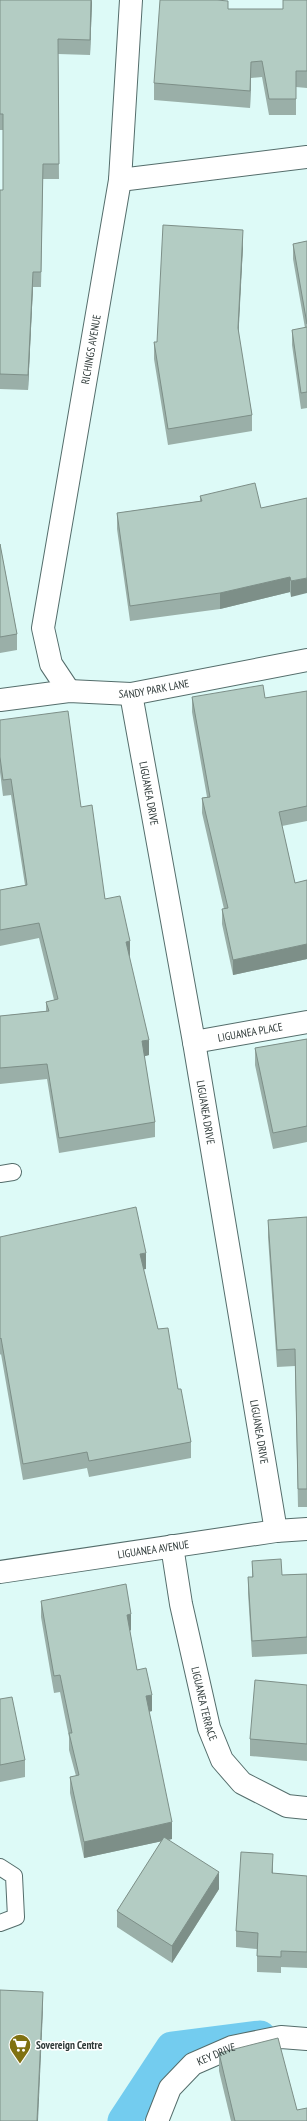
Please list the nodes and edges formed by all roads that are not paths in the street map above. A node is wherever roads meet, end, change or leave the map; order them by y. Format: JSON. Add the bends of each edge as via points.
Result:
{"nodes":[{"id":1,"x":131,"y":0,"type":"edge"},
{"id":2,"x":307,"y":157,"type":"edge"},
{"id":3,"x":120,"y":180,"type":"junction"},
{"id":4,"x":307,"y":660,"type":"edge"},
{"id":5,"x":69,"y":691,"type":"junction"},
{"id":6,"x":131,"y":694,"type":"junction"},
{"id":7,"x":0,"y":700,"type":"edge"},
{"id":8,"x":307,"y":1022,"type":"edge"},
{"id":9,"x":194,"y":1042,"type":"junction"},
{"id":10,"x":307,"y":1529,"type":"edge"},
{"id":11,"x":276,"y":1531,"type":"junction"},
{"id":12,"x":172,"y":1546,"type":"junction"},
{"id":13,"x":0,"y":1572,"type":"edge"},
{"id":14,"x":307,"y":1808,"type":"edge"},
{"id":15,"x":0,"y":1867,"type":"edge"},
{"id":16,"x":0,"y":1922,"type":"edge"},
{"id":17,"x":307,"y":2039,"type":"edge"},
{"id":18,"x":157,"y":2121,"type":"edge"}],
"edges":[{"from":1,"to":3,"type":"street","name":"RICHINGS AVENUE"},
{"from":2,"to":3,"type":"street"},
{"from":3,"to":5,"type":"street","name":"RICHINGS AVENUE","via":[[43,628],[51,664]]},
{"from":4,"to":6,"type":"street","name":"SANDY PARK LANE"},
{"from":5,"to":6,"type":"street","name":"SANDY PARK LANE"},
{"from":5,"to":7,"type":"street","name":"SANDY PARK LANE"},
{"from":6,"to":9,"type":"street","name":"LIGUANEA DRIVE"},
{"from":8,"to":9,"type":"street","name":"LIGUANEA PLACE"},
{"from":9,"to":11,"type":"street","name":"LIGUANEA DRIVE"},
{"from":10,"to":11,"type":"street","name":"LIGUANEA AVENUE"},
{"from":11,"to":12,"type":"street","name":"LIGUANEA AVENUE"},
{"from":12,"to":13,"type":"street","name":"LIGUANEA AVENUE"},
{"from":12,"to":14,"type":"street","name":"LIGUANEA TERRACE","via":[[181,1604],[209,1728],[222,1760],[242,1783],[287,1806]]},
{"from":15,"to":16,"type":"lane","via":[[14,1876],[16,1917]]},
{"from":17,"to":18,"type":"street","name":"KEY DRIVE","via":[[281,2037],[232,2047],[193,2064],[170,2088]]}]}
